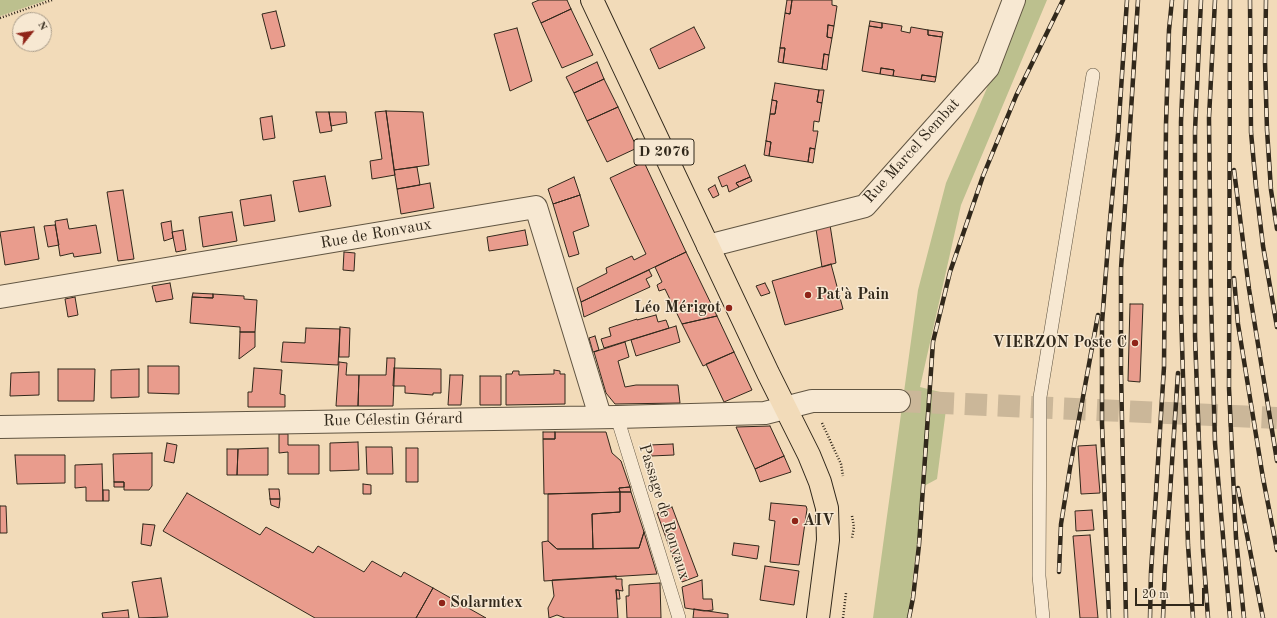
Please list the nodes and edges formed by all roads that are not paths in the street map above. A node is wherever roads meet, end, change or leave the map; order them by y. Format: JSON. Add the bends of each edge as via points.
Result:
{"nodes":[{"id":1,"x":592,"y":0,"type":"edge"},
{"id":2,"x":1014,"y":0,"type":"edge"},
{"id":3,"x":1093,"y":75,"type":"dead end"},
{"id":4,"x":708,"y":246,"type":"junction"},
{"id":5,"x":0,"y":297,"type":"edge"},
{"id":6,"x":899,"y":401,"type":"tunnel mouth"},
{"id":7,"x":785,"y":408,"type":"junction"},
{"id":8,"x":608,"y":417,"type":"junction"},
{"id":9,"x":0,"y":427,"type":"edge"},
{"id":10,"x":679,"y":618,"type":"edge"},
{"id":11,"x":818,"y":618,"type":"edge"},
{"id":12,"x":1043,"y":618,"type":"edge"}],
"edges":[{"from":1,"to":4,"type":"main road","number":"D 2076"},
{"from":2,"to":4,"type":"street","name":"Rue Marcel Sembat","via":[[988,68],[865,206]]},
{"from":3,"to":12,"type":"lane","via":[[1040,397],[1039,576]]},
{"from":4,"to":7,"type":"main road","number":"D 2076"},
{"from":5,"to":8,"type":"street","name":"Rue de Ronvaux","via":[[536,207]]},
{"from":6,"to":7,"type":"street","name":"Rue Célestin Gérard","via":[[812,400]]},
{"from":7,"to":8,"type":"street","name":"Rue Célestin Gérard","via":[[765,413]]},
{"from":7,"to":11,"type":"main road","number":"D 2076","via":[[825,495],[828,540]]},
{"from":8,"to":9,"type":"street","name":"Rue Célestin Gérard"},
{"from":8,"to":10,"type":"lane","name":"Passage de Ronvaux"}]}
